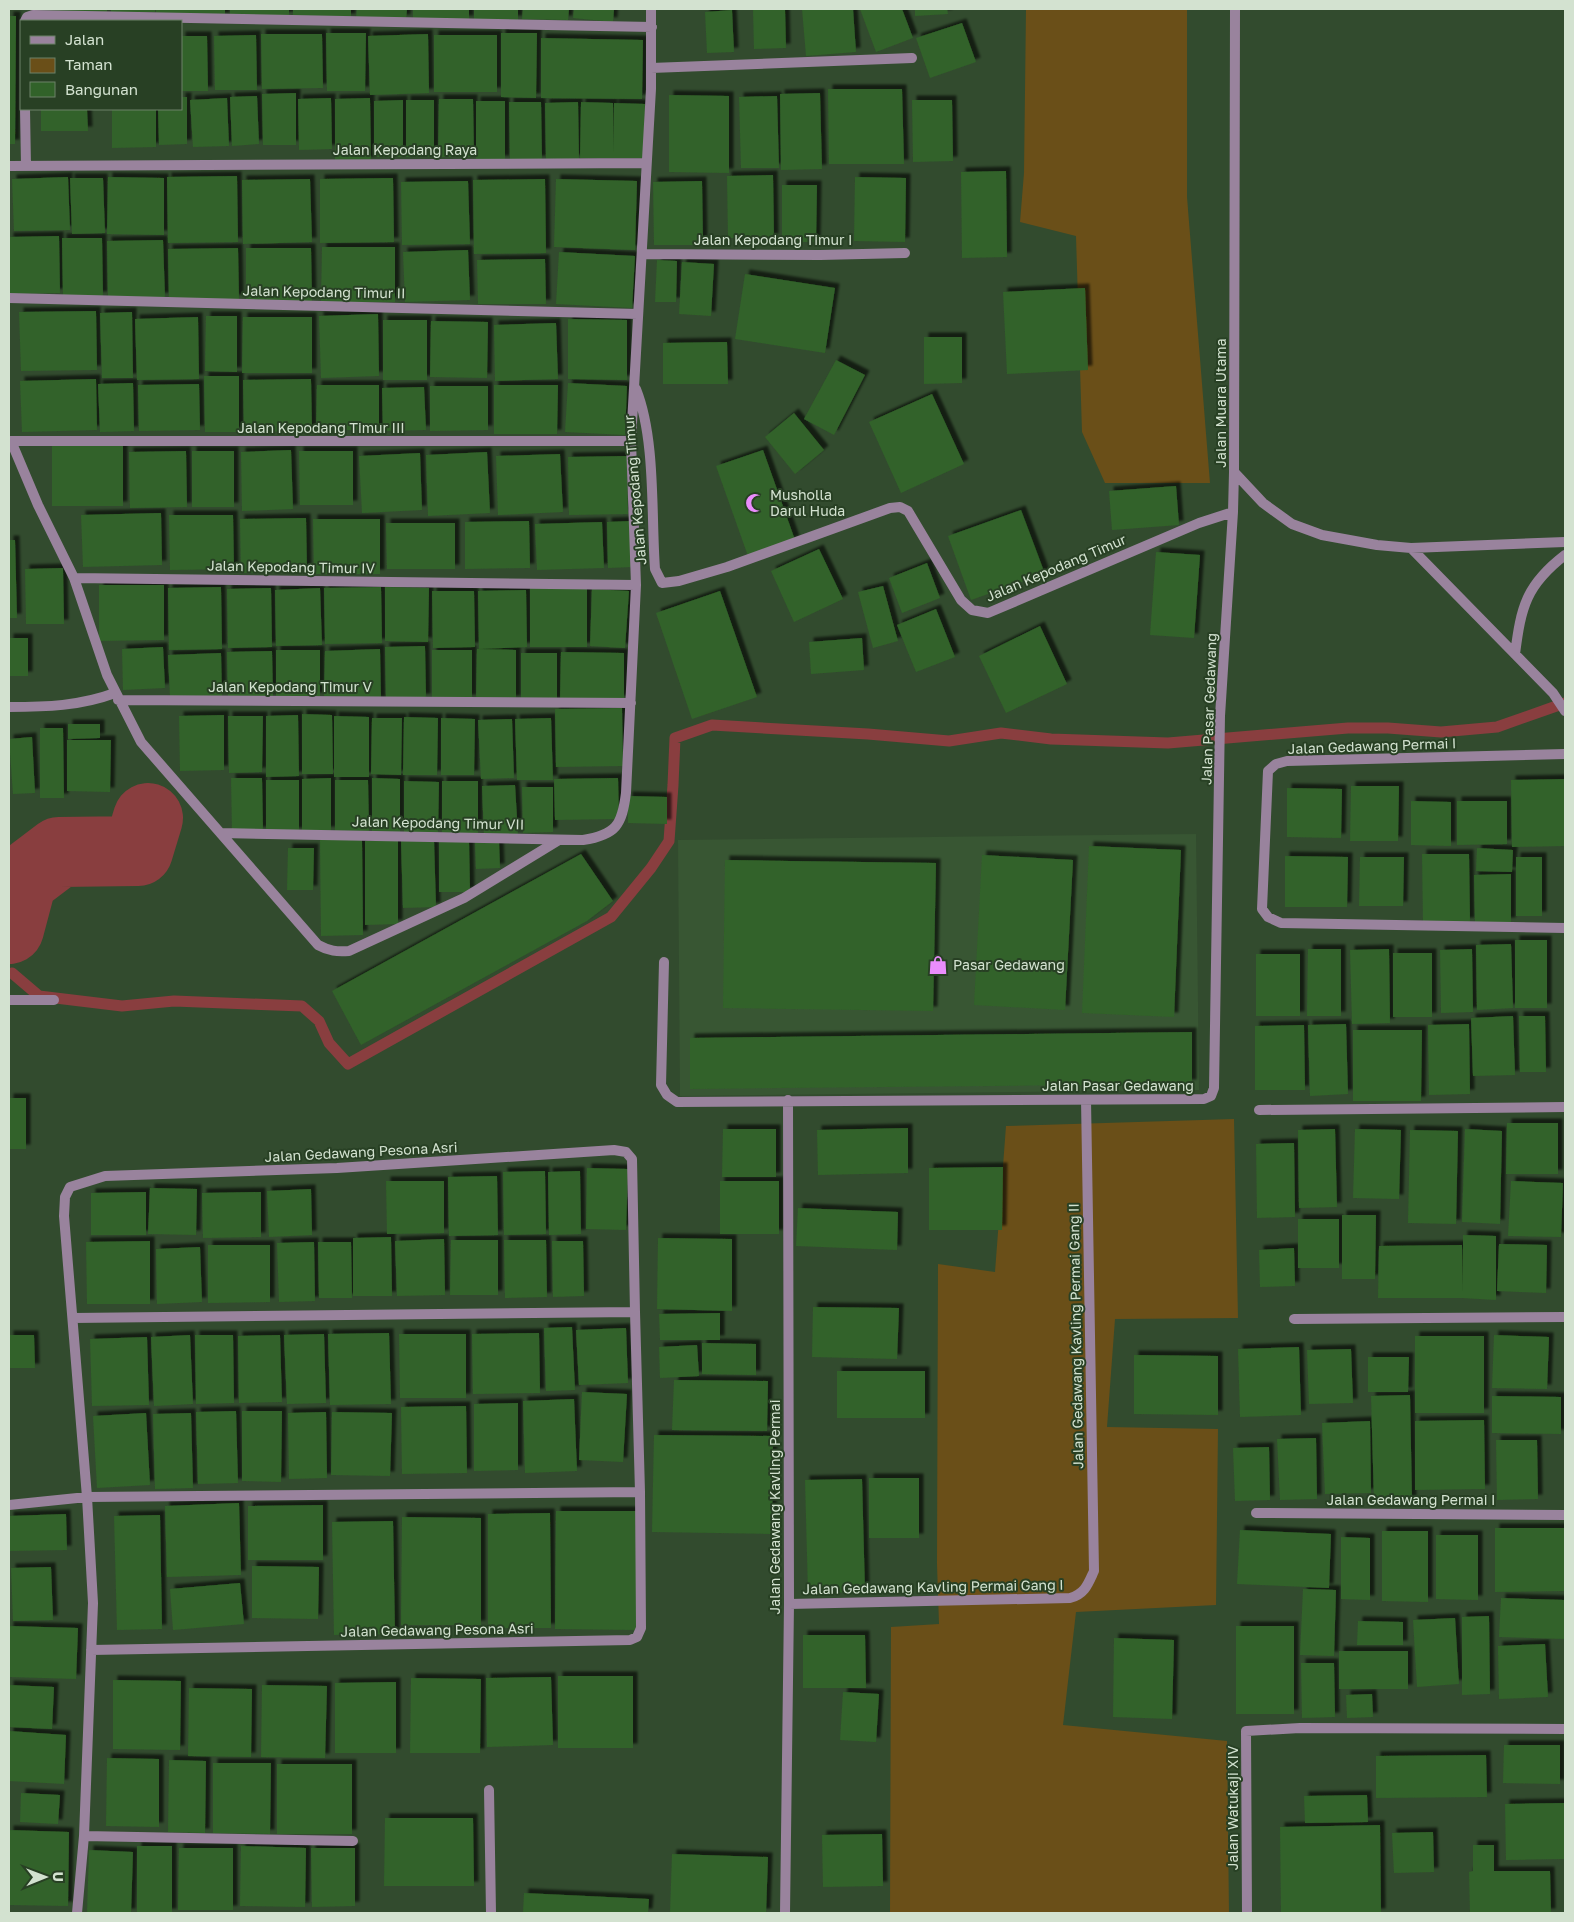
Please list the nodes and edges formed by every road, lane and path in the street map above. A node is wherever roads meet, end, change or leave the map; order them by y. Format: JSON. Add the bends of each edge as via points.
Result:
{"nodes":[{"id":1,"x":651,"y":9,"type":"edge"},
{"id":2,"x":1235,"y":9,"type":"edge"},
{"id":3,"x":26,"y":20,"type":"edge"},
{"id":4,"x":652,"y":27,"type":"junction"},
{"id":5,"x":912,"y":58,"type":"dead end"},
{"id":6,"x":651,"y":68,"type":"junction"},
{"id":7,"x":25,"y":110,"type":"edge"},
{"id":8,"x":646,"y":163,"type":"junction"},
{"id":9,"x":9,"y":166,"type":"edge"},
{"id":10,"x":26,"y":166,"type":"junction"},
{"id":11,"x":905,"y":253,"type":"dead end"},
{"id":12,"x":642,"y":254,"type":"junction"},
{"id":13,"x":9,"y":298,"type":"edge"},
{"id":14,"x":638,"y":314,"type":"junction"},
{"id":15,"x":635,"y":386,"type":"junction"},
{"id":16,"x":10,"y":441,"type":"edge"},
{"id":17,"x":631,"y":442,"type":"junction"},
{"id":18,"x":1234,"y":472,"type":"junction"},
{"id":19,"x":1233,"y":512,"type":"junction"},
{"id":20,"x":1565,"y":542,"type":"edge"},
{"id":21,"x":1411,"y":548,"type":"junction"},
{"id":22,"x":1565,"y":555,"type":"edge"},
{"id":23,"x":74,"y":578,"type":"junction"},
{"id":24,"x":636,"y":585,"type":"junction"},
{"id":25,"x":1515,"y":654,"type":"junction"},
{"id":26,"x":112,"y":696,"type":"junction"},
{"id":27,"x":631,"y":703,"type":"junction"},
{"id":28,"x":9,"y":707,"type":"edge"},
{"id":29,"x":1565,"y":711,"type":"edge"},
{"id":30,"x":1565,"y":754,"type":"edge"},
{"id":31,"x":626,"y":793,"type":"joint"},
{"id":32,"x":221,"y":833,"type":"junction"},
{"id":33,"x":559,"y":839,"type":"junction"},
{"id":34,"x":1565,"y":928,"type":"edge"},
{"id":35,"x":664,"y":962,"type":"dead end"},
{"id":36,"x":9,"y":1000,"type":"edge"},
{"id":37,"x":54,"y":1000,"type":"dead end"},
{"id":38,"x":788,"y":1100,"type":"junction"},
{"id":39,"x":1086,"y":1100,"type":"junction"},
{"id":40,"x":1565,"y":1107,"type":"edge"},
{"id":41,"x":1259,"y":1110,"type":"dead end"},
{"id":42,"x":635,"y":1312,"type":"junction"},
{"id":43,"x":1565,"y":1317,"type":"edge"},
{"id":44,"x":73,"y":1318,"type":"junction"},
{"id":45,"x":1294,"y":1319,"type":"dead end"},
{"id":46,"x":640,"y":1492,"type":"junction"},
{"id":47,"x":87,"y":1497,"type":"junction"},
{"id":48,"x":9,"y":1505,"type":"edge"},
{"id":49,"x":1256,"y":1513,"type":"dead end"},
{"id":50,"x":1565,"y":1515,"type":"edge"},
{"id":51,"x":1094,"y":1571,"type":"joint"},
{"id":52,"x":789,"y":1604,"type":"junction"},
{"id":53,"x":91,"y":1650,"type":"junction"},
{"id":54,"x":1565,"y":1729,"type":"edge"},
{"id":55,"x":489,"y":1790,"type":"dead end"},
{"id":56,"x":84,"y":1836,"type":"junction"},
{"id":57,"x":353,"y":1841,"type":"dead end"},
{"id":58,"x":77,"y":1913,"type":"edge"},
{"id":59,"x":491,"y":1913,"type":"edge"},
{"id":60,"x":785,"y":1913,"type":"edge"},
{"id":61,"x":1247,"y":1913,"type":"edge"}],
"edges":[{"from":1,"to":4,"type":"street"},
{"from":2,"to":18,"type":"street","name":"Jalan Muara Utama"},
{"from":3,"to":4,"type":"street","via":[[32,15]]},
{"from":4,"to":6,"type":"street"},
{"from":5,"to":6,"type":"street"},
{"from":6,"to":8,"type":"street"},
{"from":7,"to":10,"type":"street"},
{"from":8,"to":10,"type":"street","name":"Jalan Kepodang Raya"},
{"from":8,"to":12,"type":"street","name":"Jalan Kepodang Timur"},
{"from":9,"to":10,"type":"street","name":"Jalan Kepodang Raya"},
{"from":11,"to":12,"type":"street","name":"Jalan Kepodang Timur I"},
{"from":12,"to":14,"type":"street","name":"Jalan Kepodang Timur"},
{"from":13,"to":14,"type":"street","name":"Jalan Kepodang Timur II"},
{"from":14,"to":15,"type":"street","name":"Jalan Kepodang Timur"},
{"from":15,"to":17,"type":"street","name":"Jalan Kepodang Timur"},
{"from":15,"to":19,"type":"street","name":"Jalan Kepodang Timur","via":[[647,438],[656,570],[662,583],[727,567],[900,507],[908,511],[961,600],[972,610],[988,613],[1199,522]]},
{"from":16,"to":17,"type":"street","name":"Jalan Kepodang Timur III"},
{"from":16,"to":23,"type":"street","name":"Jalan Kepodang Timur III"},
{"from":17,"to":24,"type":"street","name":"Jalan Kepodang Timur"},
{"from":18,"to":19,"type":"street"},
{"from":18,"to":21,"type":"street","name":"Jalan Muara Utama","via":[[1263,503],[1292,524],[1322,535]]},
{"from":19,"to":39,"type":"street","name":"Jalan Pasar Gedawang","via":[[1220,716],[1214,1088],[1211,1096],[1204,1099]]},
{"from":20,"to":21,"type":"street","name":"Jalan Muara Utama"},
{"from":21,"to":25,"type":"street"},
{"from":22,"to":25,"type":"street","via":[[1535,584],[1526,600]]},
{"from":23,"to":24,"type":"street","name":"Jalan Kepodang Timur IV"},
{"from":23,"to":26,"type":"street"},
{"from":24,"to":27,"type":"street","name":"Jalan Kepodang Timur"},
{"from":25,"to":29,"type":"street","via":[[1553,693]]},
{"from":26,"to":27,"type":"street","name":"Jalan Kepodang Timur V"},
{"from":26,"to":28,"type":"street","name":"Jalan Kepodang Timur V","via":[[73,705]]},
{"from":26,"to":32,"type":"street","via":[[141,742]]},
{"from":27,"to":31,"type":"street","name":"Jalan Kepodang Timur"},
{"from":30,"to":34,"type":"street","name":"Jalan Gedawang Permai I","via":[[1287,761],[1276,764],[1268,771],[1262,909],[1268,917],[1281,923]]},
{"from":31,"to":33,"type":"street","name":"Jalan Kepodang Timur VII","via":[[624,814],[609,832],[583,840]]},
{"from":32,"to":33,"type":"street","name":"Jalan Kepodang Timur VII"},
{"from":32,"to":33,"type":"street","via":[[318,945],[338,952],[349,951],[464,898]]},
{"from":35,"to":38,"type":"street","name":"Jalan Pasar Gedawang","via":[[661,1085],[667,1095],[677,1102]]},
{"from":36,"to":37,"type":"street"},
{"from":38,"to":39,"type":"street","name":"Jalan Pasar Gedawang"},
{"from":38,"to":52,"type":"street","name":"Jalan Gedawang Kavling Permai"},
{"from":39,"to":51,"type":"street","name":"Jalan Gedawang Kavling Permai Gang II"},
{"from":40,"to":41,"type":"street"},
{"from":42,"to":44,"type":"street"},
{"from":42,"to":44,"type":"street","name":"Jalan Gedawang Pesona Asri","via":[[632,1159],[626,1152],[614,1150],[337,1168],[104,1176],[86,1180],[70,1187],[64,1216]]},
{"from":42,"to":46,"type":"street","name":"Jalan Gedawang Pesona Asri"},
{"from":43,"to":45,"type":"street"},
{"from":44,"to":47,"type":"street","name":"Jalan Gedawang Pesona Asri"},
{"from":46,"to":47,"type":"street"},
{"from":46,"to":53,"type":"street","name":"Jalan Gedawang Pesona Asri","via":[[641,1628],[637,1637],[630,1640]]},
{"from":47,"to":48,"type":"street"},
{"from":47,"to":53,"type":"street","name":"Jalan Gedawang Pesona Asri","via":[[93,1603]]},
{"from":49,"to":50,"type":"street","name":"Jalan Gedawang Permai I"},
{"from":51,"to":52,"type":"street","name":"Jalan Gedawang Kavling Permai Gang I","via":[[1086,1588],[1078,1596],[1070,1598]]},
{"from":52,"to":60,"type":"street","name":"Jalan Gedawang Kavling Permai"},
{"from":53,"to":56,"type":"street","name":"Jalan Gedawang Pesona Asri"},
{"from":54,"to":61,"type":"street","name":"Jalan Watukaji XIV","via":[[1274,1728],[1246,1731]]},
{"from":55,"to":59,"type":"street"},
{"from":56,"to":57,"type":"street"},
{"from":56,"to":58,"type":"street","name":"Jalan Gedawang Pesona Asri"}]}
